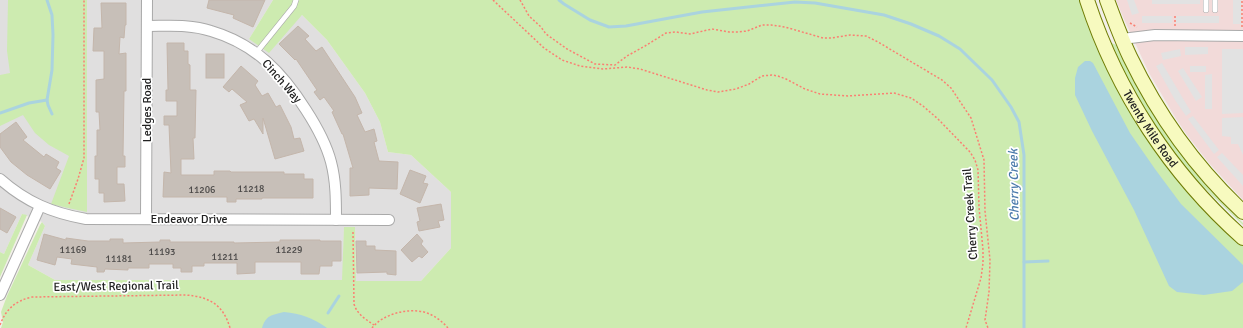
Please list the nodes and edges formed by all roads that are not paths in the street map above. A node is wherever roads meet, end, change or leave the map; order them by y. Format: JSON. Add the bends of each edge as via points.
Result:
{"nodes":[{"id":1,"x":147,"y":0,"type":"edge"},
{"id":2,"x":296,"y":0,"type":"edge"},
{"id":3,"x":1087,"y":0,"type":"edge"},
{"id":4,"x":1095,"y":0,"type":"edge"},
{"id":5,"x":1107,"y":0,"type":"edge"},
{"id":6,"x":1206,"y":0,"type":"edge"},
{"id":7,"x":1215,"y":0,"type":"edge"},
{"id":8,"x":1206,"y":10,"type":"dead end"},
{"id":9,"x":1215,"y":10,"type":"dead end"},
{"id":10,"x":147,"y":26,"type":"junction"},
{"id":11,"x":1242,"y":32,"type":"edge"},
{"id":12,"x":1122,"y":39,"type":"junction"},
{"id":13,"x":256,"y":52,"type":"junction"},
{"id":14,"x":0,"y":179,"type":"edge"},
{"id":15,"x":1197,"y":192,"type":"junction"},
{"id":16,"x":40,"y":206,"type":"junction"},
{"id":17,"x":1243,"y":212,"type":"edge"},
{"id":18,"x":146,"y":219,"type":"junction"},
{"id":19,"x":336,"y":220,"type":"junction"},
{"id":20,"x":389,"y":220,"type":"dead end"},
{"id":21,"x":1243,"y":228,"type":"edge"},
{"id":22,"x":1243,"y":238,"type":"edge"},
{"id":23,"x":0,"y":295,"type":"edge"}],
"edges":[{"from":1,"to":10,"type":"street","name":"Ledges Road"},
{"from":2,"to":13,"type":"lane","via":[[294,6]]},
{"from":3,"to":15,"type":"main road","name":"Twenty Mile Road","via":[[1104,47],[1128,95],[1153,136]]},
{"from":4,"to":12,"type":"main road","via":[[1107,32]]},
{"from":5,"to":12,"type":"main road","name":"Twenty Mile Road"},
{"from":6,"to":8,"type":"lane"},
{"from":7,"to":9,"type":"lane"},
{"from":10,"to":13,"type":"street","name":"Cinch Way","via":[[187,26],[204,29],[233,39]]},
{"from":10,"to":18,"type":"street","name":"Ledges Road"},
{"from":11,"to":12,"type":"street","via":[[1155,35]]},
{"from":12,"to":17,"type":"main road","name":"Twenty Mile Road","via":[[1150,95],[1174,132],[1205,172]]},
{"from":13,"to":19,"type":"street","name":"Cinch Way","via":[[274,67],[290,87],[321,136],[333,173]]},
{"from":14,"to":16,"type":"street","name":"Endeavor Drive","via":[[22,197]]},
{"from":15,"to":21,"type":"main road","via":[[1213,200]]},
{"from":15,"to":22,"type":"main road","name":"Twenty Mile Road"},
{"from":16,"to":18,"type":"street","name":"Endeavor Drive","via":[[64,215],[86,219]]},
{"from":16,"to":23,"type":"street"},
{"from":18,"to":19,"type":"street","name":"Endeavor Drive"},
{"from":19,"to":20,"type":"street","name":"Endeavor Drive"}]}
